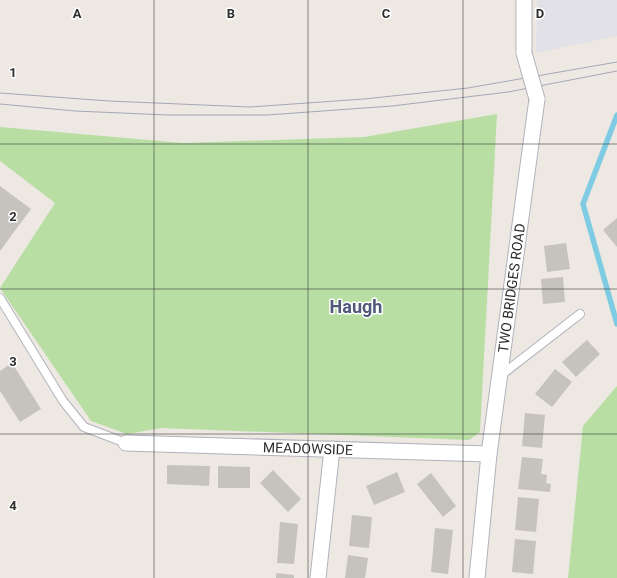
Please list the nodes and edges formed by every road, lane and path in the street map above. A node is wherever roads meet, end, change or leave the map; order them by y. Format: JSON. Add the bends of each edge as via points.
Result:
{"nodes":[{"id":1,"x":524,"y":0,"type":"edge"},
{"id":2,"x":0,"y":298,"type":"edge"},
{"id":3,"x":580,"y":314,"type":"dead end"},
{"id":4,"x":499,"y":377,"type":"junction"},
{"id":5,"x":126,"y":443,"type":"joint"},
{"id":6,"x":332,"y":449,"type":"junction"},
{"id":7,"x":489,"y":454,"type":"junction"},
{"id":8,"x":318,"y":578,"type":"edge"},
{"id":9,"x":477,"y":578,"type":"edge"}],
"edges":[{"from":1,"to":4,"type":"street","name":"TWO BRIDGES ROAD","bridge":true,"via":[[524,53],[537,99]]},
{"from":2,"to":5,"type":"lane","via":[[63,401],[84,427]]},
{"from":3,"to":4,"type":"lane"},
{"from":4,"to":7,"type":"street","name":"TWO BRIDGES ROAD"},
{"from":5,"to":6,"type":"street","name":"MEADOWSIDE"},
{"from":6,"to":7,"type":"street","name":"MEADOWSIDE"},
{"from":6,"to":8,"type":"street"},
{"from":7,"to":9,"type":"street","name":"TWO BRIDGES ROAD"}]}
